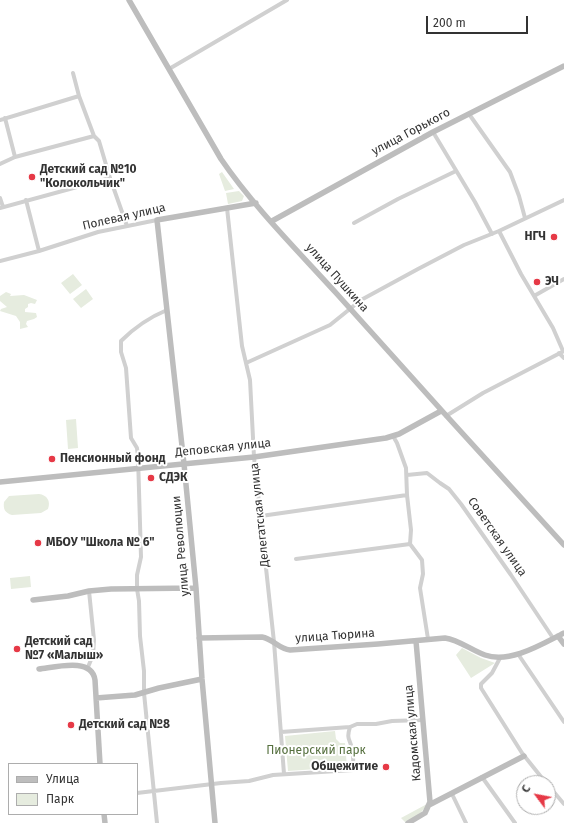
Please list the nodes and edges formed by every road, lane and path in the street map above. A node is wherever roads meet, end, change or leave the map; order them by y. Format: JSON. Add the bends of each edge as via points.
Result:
{"nodes":[{"id":1,"x":129,"y":0,"type":"edge"},
{"id":2,"x":288,"y":0,"type":"edge"},
{"id":3,"x":564,"y":66,"type":"edge"},
{"id":4,"x":169,"y":69,"type":"junction"},
{"id":5,"x":73,"y":74,"type":"dead end"},
{"id":6,"x":80,"y":96,"type":"junction"},
{"id":7,"x":468,"y":114,"type":"junction"},
{"id":8,"x":2,"y":119,"type":"edge"},
{"id":9,"x":433,"y":132,"type":"junction"},
{"id":10,"x":94,"y":136,"type":"junction"},
{"id":11,"x":15,"y":157,"type":"junction"},
{"id":12,"x":0,"y":164,"type":"edge"},
{"id":13,"x":456,"y":171,"type":"junction"},
{"id":14,"x":110,"y":178,"type":"junction"},
{"id":15,"x":0,"y":198,"type":"edge"},
{"id":16,"x":26,"y":200,"type":"junction"},
{"id":17,"x":564,"y":200,"type":"edge"},
{"id":18,"x":256,"y":203,"type":"junction"},
{"id":19,"x":2,"y":208,"type":"edge"},
{"id":20,"x":227,"y":208,"type":"junction"},
{"id":21,"x":525,"y":218,"type":"junction"},
{"id":22,"x":157,"y":220,"type":"junction"},
{"id":23,"x":272,"y":221,"type":"junction"},
{"id":24,"x":354,"y":223,"type":"dead end"},
{"id":25,"x":127,"y":226,"type":"junction"},
{"id":26,"x":499,"y":231,"type":"junction"},
{"id":27,"x":492,"y":234,"type":"junction"},
{"id":28,"x":39,"y":251,"type":"junction"},
{"id":29,"x":0,"y":261,"type":"edge"},
{"id":30,"x":564,"y":280,"type":"edge"},
{"id":31,"x":534,"y":296,"type":"junction"},
{"id":32,"x":350,"y":308,"type":"junction"},
{"id":33,"x":167,"y":310,"type":"junction"},
{"id":34,"x":562,"y":352,"type":"edge"},
{"id":35,"x":564,"y":358,"type":"edge"},
{"id":36,"x":246,"y":363,"type":"junction"},
{"id":37,"x":441,"y":411,"type":"junction"},
{"id":38,"x":446,"y":416,"type":"junction"},
{"id":39,"x":393,"y":436,"type":"junction"},
{"id":40,"x":254,"y":457,"type":"junction"},
{"id":41,"x":184,"y":464,"type":"junction"},
{"id":42,"x":138,"y":468,"type":"junction"},
{"id":43,"x":407,"y":475,"type":"junction"},
{"id":44,"x":0,"y":482,"type":"edge"},
{"id":45,"x":407,"y":495,"type":"junction"},
{"id":46,"x":261,"y":516,"type":"junction"},
{"id":47,"x":410,"y":544,"type":"junction"},
{"id":48,"x":564,"y":545,"type":"edge"},
{"id":49,"x":296,"y":559,"type":"dead end"},
{"id":50,"x":196,"y":588,"type":"junction"},
{"id":51,"x":137,"y":589,"type":"junction"},
{"id":52,"x":89,"y":591,"type":"junction"},
{"id":53,"x":33,"y":600,"type":"dead end"},
{"id":54,"x":558,"y":636,"type":"edge"},
{"id":55,"x":199,"y":638,"type":"junction"},
{"id":56,"x":428,"y":639,"type":"junction"},
{"id":57,"x":416,"y":641,"type":"junction"},
{"id":58,"x":274,"y":642,"type":"junction"},
{"id":59,"x":564,"y":644,"type":"edge"},
{"id":60,"x":518,"y":654,"type":"junction"},
{"id":61,"x":500,"y":658,"type":"junction"},
{"id":62,"x":88,"y":667,"type":"junction"},
{"id":63,"x":39,"y":669,"type":"dead end"},
{"id":64,"x":202,"y":680,"type":"junction"},
{"id":65,"x":144,"y":693,"type":"junction"},
{"id":66,"x":96,"y":698,"type":"junction"},
{"id":67,"x":423,"y":720,"type":"junction"},
{"id":68,"x":564,"y":722,"type":"edge"},
{"id":69,"x":350,"y":727,"type":"junction"},
{"id":70,"x":281,"y":732,"type":"junction"},
{"id":71,"x":524,"y":756,"type":"junction"},
{"id":72,"x":100,"y":763,"type":"edge"},
{"id":73,"x":284,"y":774,"type":"junction"},
{"id":74,"x":540,"y":775,"type":"edge"},
{"id":75,"x":482,"y":777,"type":"junction"},
{"id":76,"x":211,"y":784,"type":"junction"},
{"id":77,"x":154,"y":792,"type":"junction"},
{"id":78,"x":138,"y":793,"type":"edge"},
{"id":79,"x":452,"y":794,"type":"junction"},
{"id":80,"x":556,"y":795,"type":"edge"},
{"id":81,"x":564,"y":804,"type":"edge"},
{"id":82,"x":429,"y":805,"type":"junction"},
{"id":83,"x":418,"y":821,"type":"edge"},
{"id":84,"x":157,"y":823,"type":"edge"},
{"id":85,"x":215,"y":823,"type":"edge"},
{"id":86,"x":408,"y":823,"type":"edge"},
{"id":87,"x":466,"y":823,"type":"edge"},
{"id":88,"x":515,"y":823,"type":"edge"}],
"edges":[{"from":1,"to":4,"type":"street","name":"улица Пушкина"},
{"from":2,"to":4,"type":"street"},
{"from":3,"to":7,"type":"street","name":"улица Горького"},
{"from":4,"to":18,"type":"street","name":"улица Пушкина","via":[[221,159]]},
{"from":5,"to":6,"type":"street"},
{"from":6,"to":8,"type":"street"},
{"from":6,"to":10,"type":"street"},
{"from":7,"to":9,"type":"street","name":"улица Горького"},
{"from":7,"to":21,"type":"street","via":[[510,172]]},
{"from":8,"to":11,"type":"street"},
{"from":9,"to":13,"type":"street"},
{"from":9,"to":23,"type":"street","name":"улица Горького"},
{"from":10,"to":11,"type":"street"},
{"from":10,"to":14,"type":"street","via":[[99,141]]},
{"from":11,"to":12,"type":"street"},
{"from":13,"to":24,"type":"street"},
{"from":13,"to":27,"type":"street"},
{"from":14,"to":16,"type":"street"},
{"from":14,"to":25,"type":"street"},
{"from":15,"to":19,"type":"street"},
{"from":16,"to":19,"type":"street"},
{"from":16,"to":28,"type":"street"},
{"from":17,"to":21,"type":"street"},
{"from":18,"to":20,"type":"street","name":"Полевая улица"},
{"from":18,"to":23,"type":"street","name":"улица Пушкина"},
{"from":20,"to":22,"type":"street","name":"Полевая улица"},
{"from":20,"to":36,"type":"street","name":"Делегатская улица"},
{"from":21,"to":26,"type":"street"},
{"from":22,"to":25,"type":"street","name":"Полевая улица"},
{"from":22,"to":33,"type":"street","name":"улица Революции"},
{"from":23,"to":32,"type":"street","name":"улица Пушкина"},
{"from":25,"to":28,"type":"street","name":"Полевая улица","via":[[98,232]]},
{"from":26,"to":27,"type":"street"},
{"from":26,"to":31,"type":"street"},
{"from":27,"to":32,"type":"street","via":[[393,282]]},
{"from":28,"to":29,"type":"street","name":"Полевая улица"},
{"from":30,"to":31,"type":"street"},
{"from":31,"to":34,"type":"street","via":[[553,328]]},
{"from":32,"to":36,"type":"street","via":[[330,326]]},
{"from":32,"to":37,"type":"street","name":"улица Пушкина"},
{"from":33,"to":41,"type":"street","name":"улица Революции"},
{"from":33,"to":42,"type":"street","via":[[150,318],[121,341],[121,352],[126,368],[131,438],[137,448]]},
{"from":34,"to":35,"type":"street"},
{"from":34,"to":38,"type":"street","via":[[483,393]]},
{"from":36,"to":40,"type":"street","name":"Делегатская улица","via":[[250,380]]},
{"from":37,"to":38,"type":"street","name":"улица Пушкина"},
{"from":37,"to":39,"type":"street","name":"Деповская улица"},
{"from":38,"to":48,"type":"street","name":"улица Пушкина"},
{"from":39,"to":40,"type":"street","name":"Деповская улица"},
{"from":39,"to":43,"type":"street"},
{"from":40,"to":41,"type":"street","name":"Деповская улица"},
{"from":40,"to":46,"type":"street","name":"Делегатская улица"},
{"from":41,"to":42,"type":"street","name":"Деповская улица"},
{"from":41,"to":50,"type":"street","name":"улица Революции"},
{"from":42,"to":44,"type":"street","name":"Деповская улица"},
{"from":42,"to":51,"type":"street","via":[[141,557]]},
{"from":43,"to":45,"type":"street"},
{"from":43,"to":54,"type":"street","name":"Советская улица","via":[[428,473],[452,492]]},
{"from":45,"to":46,"type":"street"},
{"from":45,"to":47,"type":"street"},
{"from":46,"to":58,"type":"street","name":"Делегатская улица"},
{"from":47,"to":49,"type":"street"},
{"from":47,"to":56,"type":"street","via":[[422,560],[420,588]]},
{"from":50,"to":51,"type":"street"},
{"from":50,"to":55,"type":"street","name":"улица Революции"},
{"from":51,"to":52,"type":"street"},
{"from":51,"to":65,"type":"street"},
{"from":52,"to":53,"type":"street"},
{"from":52,"to":62,"type":"street","via":[[94,640],[93,655]]},
{"from":54,"to":59,"type":"street","name":"Советская улица"},
{"from":54,"to":60,"type":"street"},
{"from":55,"to":58,"type":"street","name":"улица Тюрина","via":[[262,637]]},
{"from":55,"to":64,"type":"street","name":"улица Революции"},
{"from":56,"to":57,"type":"street","name":"улица Тюрина"},
{"from":56,"to":61,"type":"street","name":"улица Тюрина","via":[[451,638],[486,656]]},
{"from":57,"to":58,"type":"street","name":"улица Тюрина","via":[[290,650]]},
{"from":57,"to":67,"type":"street","name":"Кадомская улица"},
{"from":58,"to":70,"type":"street","name":"Делегатская улица"},
{"from":60,"to":61,"type":"street"},
{"from":60,"to":68,"type":"street"},
{"from":61,"to":71,"type":"street","via":[[492,673],[481,684],[481,688]]},
{"from":62,"to":63,"type":"street","via":[[81,665]]},
{"from":62,"to":66,"type":"street","via":[[94,674]]},
{"from":64,"to":65,"type":"street"},
{"from":64,"to":76,"type":"street","name":"улица Революции"},
{"from":65,"to":66,"type":"street"},
{"from":65,"to":77,"type":"street"},
{"from":66,"to":72,"type":"street"},
{"from":67,"to":69,"type":"street","via":[[357,724]]},
{"from":67,"to":82,"type":"street","name":"Кадомская улица"},
{"from":69,"to":70,"type":"street"},
{"from":69,"to":73,"type":"street","via":[[348,741],[352,748],[353,770]]},
{"from":70,"to":73,"type":"street","name":"Делегатская улица"},
{"from":71,"to":74,"type":"street"},
{"from":71,"to":75,"type":"street"},
{"from":73,"to":76,"type":"street","via":[[249,781]]},
{"from":75,"to":79,"type":"street"},
{"from":75,"to":88,"type":"street"},
{"from":76,"to":77,"type":"street"},
{"from":76,"to":85,"type":"street","name":"улица Революции"},
{"from":77,"to":78,"type":"street"},
{"from":77,"to":84,"type":"street"},
{"from":79,"to":82,"type":"street"},
{"from":79,"to":87,"type":"street"},
{"from":80,"to":81,"type":"street"},
{"from":82,"to":83,"type":"street"},
{"from":83,"to":86,"type":"street"}]}
